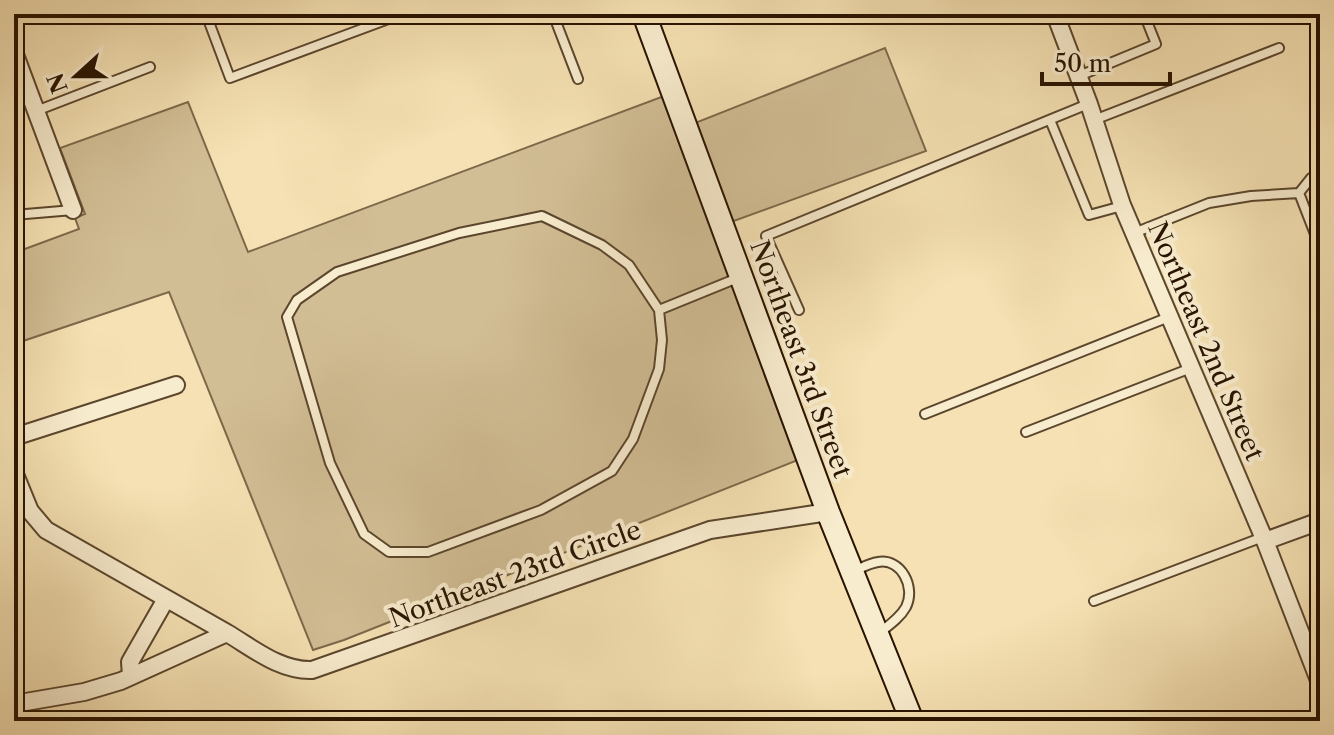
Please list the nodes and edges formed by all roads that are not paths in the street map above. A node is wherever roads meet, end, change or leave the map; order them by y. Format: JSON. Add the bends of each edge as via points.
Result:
{"nodes":[{"id":1,"x":206,"y":14,"type":"edge"},
{"id":2,"x":402,"y":14,"type":"edge"},
{"id":3,"x":553,"y":14,"type":"edge"},
{"id":4,"x":644,"y":14,"type":"edge"},
{"id":5,"x":1055,"y":14,"type":"edge"},
{"id":6,"x":1144,"y":14,"type":"edge"},
{"id":7,"x":1279,"y":48,"type":"dead end"},
{"id":8,"x":14,"y":52,"type":"edge"},
{"id":9,"x":150,"y":67,"type":"dead end"},
{"id":10,"x":1079,"y":77,"type":"junction"},
{"id":11,"x":578,"y":79,"type":"dead end"},
{"id":12,"x":22,"y":98,"type":"edge"},
{"id":13,"x":36,"y":111,"type":"junction"},
{"id":14,"x":1092,"y":112,"type":"junction"},
{"id":15,"x":1050,"y":120,"type":"junction"},
{"id":16,"x":1320,"y":174,"type":"edge"},
{"id":17,"x":1299,"y":193,"type":"junction"},
{"id":18,"x":1122,"y":205,"type":"junction"},
{"id":19,"x":73,"y":210,"type":"joint"},
{"id":20,"x":14,"y":215,"type":"edge"},
{"id":21,"x":1134,"y":233,"type":"junction"},
{"id":22,"x":1320,"y":247,"type":"edge"},
{"id":23,"x":741,"y":277,"type":"junction"},
{"id":24,"x":659,"y":310,"type":"junction"},
{"id":25,"x":799,"y":310,"type":"dead end"},
{"id":26,"x":1170,"y":317,"type":"junction"},
{"id":27,"x":1192,"y":368,"type":"junction"},
{"id":28,"x":176,"y":385,"type":"dead end"},
{"id":29,"x":925,"y":414,"type":"dead end"},
{"id":30,"x":1026,"y":432,"type":"dead end"},
{"id":31,"x":14,"y":437,"type":"edge"},
{"id":32,"x":14,"y":472,"type":"edge"},
{"id":33,"x":828,"y":512,"type":"junction"},
{"id":34,"x":1320,"y":521,"type":"edge"},
{"id":35,"x":1264,"y":539,"type":"junction"},
{"id":36,"x":852,"y":572,"type":"junction"},
{"id":37,"x":166,"y":599,"type":"junction"},
{"id":38,"x":1094,"y":601,"type":"dead end"},
{"id":39,"x":227,"y":633,"type":"junction"},
{"id":40,"x":877,"y":634,"type":"junction"},
{"id":41,"x":131,"y":676,"type":"junction"},
{"id":42,"x":1320,"y":683,"type":"edge"},
{"id":43,"x":14,"y":704,"type":"edge"},
{"id":44,"x":912,"y":721,"type":"edge"}],
"edges":[{"from":1,"to":2,"type":"lane","via":[[230,78]]},
{"from":3,"to":11,"type":"lane"},
{"from":4,"to":23,"type":"street","name":"Northeast 3rd Street"},
{"from":5,"to":10,"type":"street","name":"Northeast 2nd Street"},
{"from":6,"to":10,"type":"lane","via":[[1156,44]]},
{"from":7,"to":14,"type":"lane"},
{"from":8,"to":12,"type":"street"},
{"from":9,"to":13,"type":"lane"},
{"from":10,"to":14,"type":"street","name":"Northeast 2nd Street"},
{"from":12,"to":13,"type":"street"},
{"from":13,"to":19,"type":"street"},
{"from":14,"to":15,"type":"lane"},
{"from":14,"to":18,"type":"street","name":"Northeast 2nd Street"},
{"from":15,"to":18,"type":"lane","via":[[1089,215]]},
{"from":15,"to":25,"type":"lane","via":[[766,236]]},
{"from":16,"to":17,"type":"lane"},
{"from":17,"to":21,"type":"lane","via":[[1209,203]]},
{"from":17,"to":22,"type":"lane"},
{"from":18,"to":21,"type":"street","name":"Northeast 2nd Street"},
{"from":19,"to":20,"type":"lane"},
{"from":21,"to":26,"type":"street","name":"Northeast 2nd Street"},
{"from":23,"to":24,"type":"lane"},
{"from":23,"to":33,"type":"street","name":"Northeast 3rd Street"},
{"from":24,"to":24,"type":"lane","via":[[629,265],[602,245],[542,216],[459,233],[337,272],[297,300],[287,317],[330,463],[364,534],[389,552],[428,552],[541,510],[612,471],[633,439],[659,369]]},
{"from":26,"to":27,"type":"street","name":"Northeast 2nd Street"},
{"from":26,"to":29,"type":"lane"},
{"from":27,"to":30,"type":"lane"},
{"from":27,"to":35,"type":"street","name":"Northeast 2nd Street"},
{"from":28,"to":31,"type":"street"},
{"from":32,"to":37,"type":"street","name":"Northeast 23rd Circle","via":[[30,511],[46,530]]},
{"from":33,"to":36,"type":"street","name":"Northeast 3rd Street"},
{"from":33,"to":39,"type":"street","name":"Northeast 23rd Circle","via":[[710,530],[312,670],[277,663]]},
{"from":34,"to":35,"type":"street"},
{"from":35,"to":38,"type":"lane"},
{"from":35,"to":42,"type":"street","name":"Northeast 2nd Street"},
{"from":36,"to":40,"type":"street","name":"Northeast 3rd Street"},
{"from":36,"to":40,"type":"lane","via":[[892,562],[908,583],[905,609]]},
{"from":37,"to":39,"type":"street","name":"Northeast 23rd Circle"},
{"from":37,"to":41,"type":"street","via":[[130,662]]},
{"from":39,"to":41,"type":"street"},
{"from":40,"to":44,"type":"street","name":"Northeast 3rd Street"},
{"from":41,"to":43,"type":"street","via":[[84,692]]}]}
